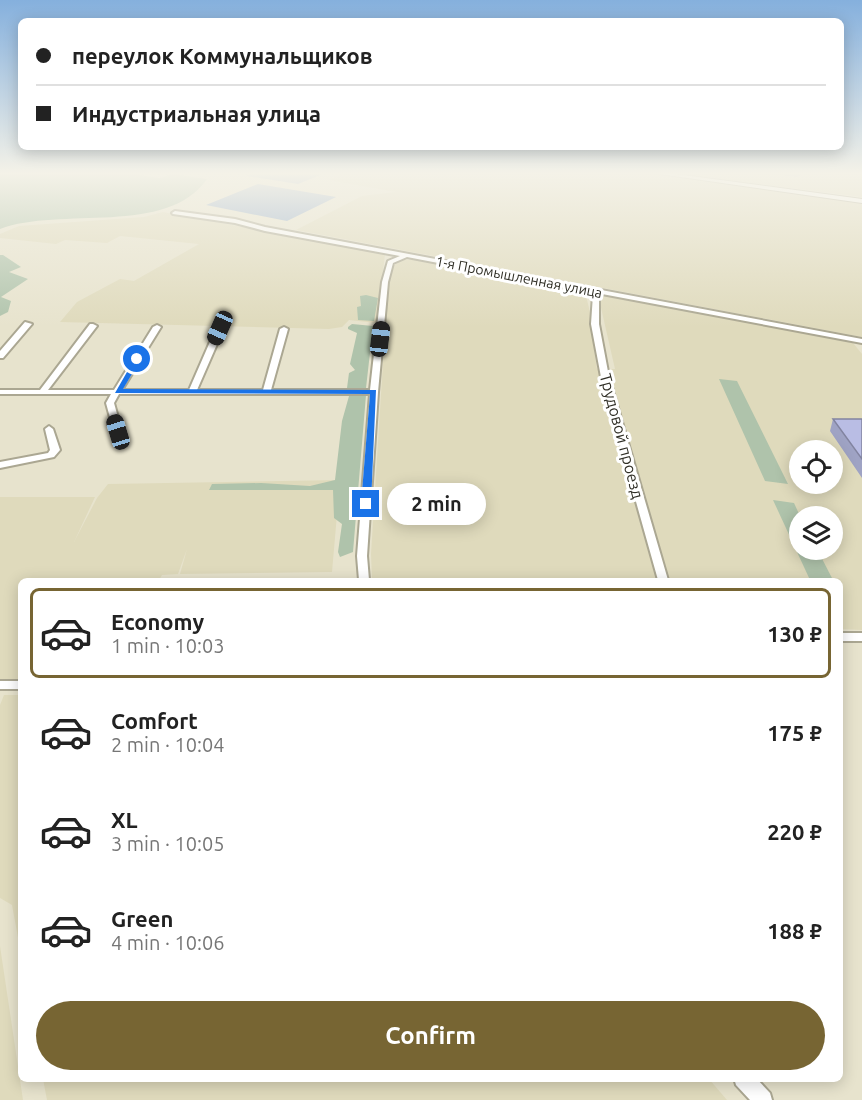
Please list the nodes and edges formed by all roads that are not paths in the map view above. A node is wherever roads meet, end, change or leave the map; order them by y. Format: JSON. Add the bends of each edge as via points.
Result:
{"nodes":[{"id":1,"x":245,"y":224,"type":"edge"},
{"id":2,"x":414,"y":257,"type":"junction"},
{"id":3,"x":602,"y":292,"type":"junction"},
{"id":4,"x":28,"y":324,"type":"dead end"},
{"id":5,"x":93,"y":326,"type":"dead end"},
{"id":6,"x":157,"y":327,"type":"dead end"},
{"id":7,"x":220,"y":328,"type":"dead end"},
{"id":8,"x":284,"y":329,"type":"dead end"},
{"id":9,"x":862,"y":341,"type":"edge"},
{"id":10,"x":0,"y":356,"type":"edge"},
{"id":11,"x":0,"y":392,"type":"edge"},
{"id":12,"x":42,"y":392,"type":"junction"},
{"id":13,"x":118,"y":392,"type":"junction"},
{"id":14,"x":192,"y":392,"type":"junction"},
{"id":15,"x":266,"y":392,"type":"junction"},
{"id":16,"x":374,"y":392,"type":"junction"},
{"id":17,"x":48,"y":429,"type":"dead end"},
{"id":18,"x":118,"y":432,"type":"dead end"},
{"id":19,"x":0,"y":465,"type":"edge"},
{"id":20,"x":364,"y":578,"type":"edge"},
{"id":21,"x":662,"y":578,"type":"edge"},
{"id":22,"x":843,"y":637,"type":"edge"},
{"id":23,"x":862,"y":637,"type":"edge"},
{"id":24,"x":0,"y":685,"type":"edge"},
{"id":25,"x":18,"y":685,"type":"edge"},
{"id":26,"x":747,"y":1082,"type":"edge"},
{"id":27,"x":763,"y":1100,"type":"edge"}],
"edges":[{"from":1,"to":2,"type":"street","name":"1-я Промышленная улица"},
{"from":2,"to":3,"type":"street","name":"1-я Промышленная улица"},
{"from":2,"to":16,"type":"street","via":[[396,259],[388,266]]},
{"from":3,"to":9,"type":"street","name":"1-я Промышленная улица"},
{"from":3,"to":21,"type":"street","name":"Трудовой проезд","via":[[596,295],[595,324],[605,377]]},
{"from":4,"to":10,"type":"street"},
{"from":5,"to":12,"type":"street"},
{"from":6,"to":13,"type":"street"},
{"from":7,"to":14,"type":"street"},
{"from":8,"to":15,"type":"street"},
{"from":11,"to":12,"type":"street"},
{"from":12,"to":13,"type":"street"},
{"from":13,"to":14,"type":"street"},
{"from":13,"to":18,"type":"street","via":[[110,403]]},
{"from":14,"to":15,"type":"street"},
{"from":15,"to":16,"type":"street"},
{"from":16,"to":20,"type":"street","via":[[362,556]]},
{"from":17,"to":19,"type":"street","via":[[55,450],[51,455]]},
{"from":22,"to":23,"type":"street"},
{"from":24,"to":25,"type":"street"},
{"from":26,"to":27,"type":"street"}]}
